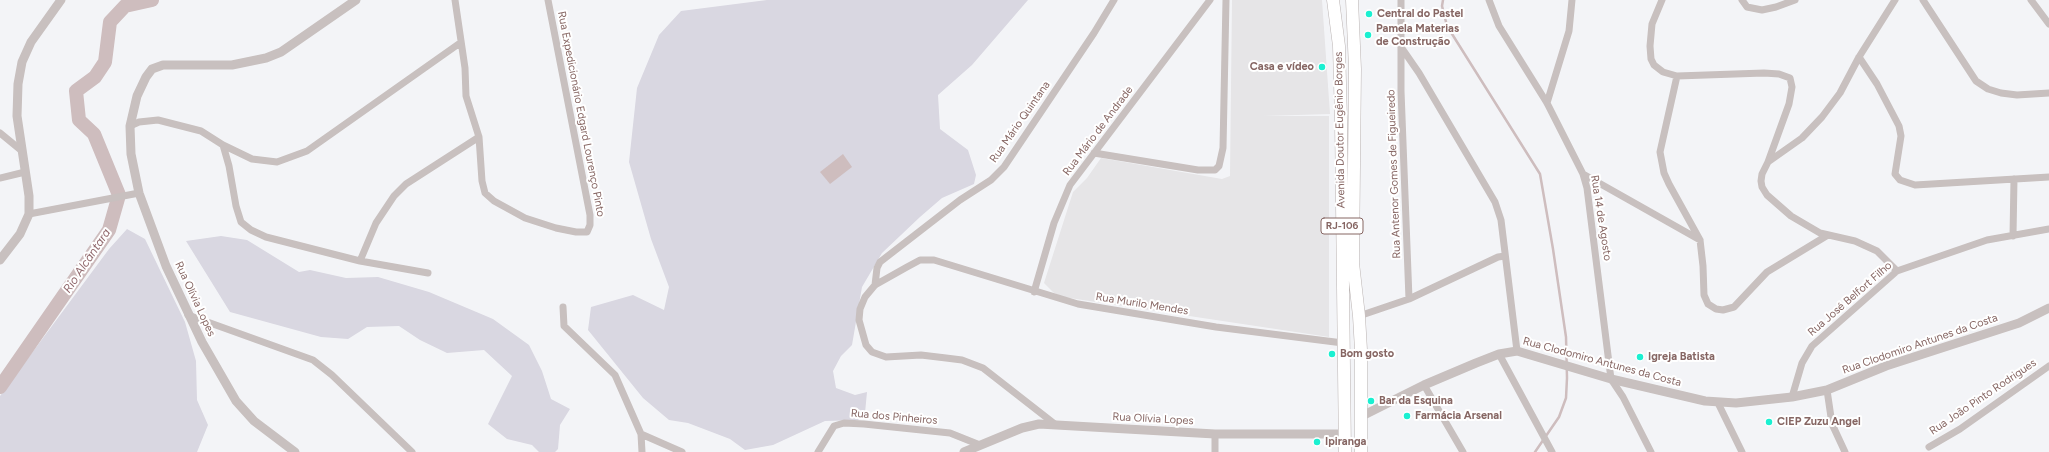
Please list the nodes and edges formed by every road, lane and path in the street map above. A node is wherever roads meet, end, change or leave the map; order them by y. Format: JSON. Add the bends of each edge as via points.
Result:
{"nodes":[{"id":1,"x":61,"y":0,"type":"edge"},
{"id":2,"x":356,"y":0,"type":"edge"},
{"id":3,"x":455,"y":0,"type":"edge"},
{"id":4,"x":548,"y":0,"type":"edge"},
{"id":5,"x":1114,"y":0,"type":"edge"},
{"id":6,"x":1210,"y":0,"type":"edge"},
{"id":7,"x":1226,"y":0,"type":"edge"},
{"id":8,"x":1333,"y":0,"type":"edge"},
{"id":9,"x":1352,"y":0,"type":"edge"},
{"id":10,"x":1401,"y":0,"type":"edge"},
{"id":11,"x":1489,"y":0,"type":"edge"},
{"id":12,"x":1572,"y":0,"type":"edge"},
{"id":13,"x":1662,"y":0,"type":"edge"},
{"id":14,"x":1742,"y":0,"type":"edge"},
{"id":15,"x":1795,"y":0,"type":"edge"},
{"id":16,"x":1894,"y":0,"type":"edge"},
{"id":17,"x":1922,"y":0,"type":"edge"},
{"id":18,"x":2031,"y":0,"type":"edge"},
{"id":19,"x":2049,"y":24,"type":"edge"},
{"id":20,"x":460,"y":44,"type":"junction"},
{"id":21,"x":1401,"y":47,"type":"junction"},
{"id":22,"x":1859,"y":57,"type":"junction"},
{"id":23,"x":1677,"y":76,"type":"junction"},
{"id":24,"x":2049,"y":93,"type":"edge"},
{"id":25,"x":1547,"y":103,"type":"junction"},
{"id":26,"x":130,"y":126,"type":"junction"},
{"id":27,"x":0,"y":133,"type":"edge"},
{"id":28,"x":479,"y":136,"type":"junction"},
{"id":29,"x":223,"y":145,"type":"junction"},
{"id":30,"x":22,"y":151,"type":"junction"},
{"id":31,"x":1094,"y":153,"type":"junction"},
{"id":32,"x":1768,"y":162,"type":"junction"},
{"id":33,"x":25,"y":172,"type":"junction"},
{"id":34,"x":1583,"y":174,"type":"junction"},
{"id":35,"x":2049,"y":177,"type":"edge"},
{"id":36,"x":0,"y":178,"type":"edge"},
{"id":37,"x":2014,"y":179,"type":"junction"},
{"id":38,"x":139,"y":193,"type":"junction"},
{"id":39,"x":28,"y":214,"type":"junction"},
{"id":40,"x":2049,"y":229,"type":"edge"},
{"id":41,"x":1828,"y":235,"type":"junction"},
{"id":42,"x":2013,"y":236,"type":"junction"},
{"id":43,"x":1700,"y":240,"type":"junction"},
{"id":44,"x":1505,"y":256,"type":"junction"},
{"id":45,"x":0,"y":260,"type":"edge"},
{"id":46,"x":360,"y":260,"type":"junction"},
{"id":47,"x":1897,"y":271,"type":"junction"},
{"id":48,"x":428,"y":273,"type":"dead end"},
{"id":49,"x":875,"y":285,"type":"junction"},
{"id":50,"x":1034,"y":292,"type":"junction"},
{"id":51,"x":1409,"y":299,"type":"junction"},
{"id":52,"x":563,"y":307,"type":"dead end"},
{"id":53,"x":2049,"y":308,"type":"edge"},
{"id":54,"x":188,"y":315,"type":"junction"},
{"id":55,"x":1359,"y":316,"type":"junction"},
{"id":56,"x":1343,"y":343,"type":"junction"},
{"id":57,"x":1517,"y":351,"type":"junction"},
{"id":58,"x":1499,"y":354,"type":"junction"},
{"id":59,"x":2049,"y":366,"type":"edge"},
{"id":60,"x":1611,"y":379,"type":"junction"},
{"id":61,"x":1424,"y":385,"type":"junction"},
{"id":62,"x":1827,"y":390,"type":"junction"},
{"id":63,"x":1792,"y":397,"type":"junction"},
{"id":64,"x":1718,"y":403,"type":"junction"},
{"id":65,"x":1362,"y":416,"type":"junction"},
{"id":66,"x":1056,"y":425,"type":"junction"},
{"id":67,"x":641,"y":434,"type":"junction"},
{"id":68,"x":1215,"y":434,"type":"junction"},
{"id":69,"x":1345,"y":434,"type":"junction"},
{"id":70,"x":980,"y":445,"type":"junction"},
{"id":71,"x":1929,"y":447,"type":"dead end"},
{"id":72,"x":295,"y":452,"type":"edge"},
{"id":73,"x":412,"y":452,"type":"edge"},
{"id":74,"x":642,"y":452,"type":"edge"},
{"id":75,"x":682,"y":452,"type":"edge"},
{"id":76,"x":818,"y":452,"type":"edge"},
{"id":77,"x":964,"y":452,"type":"edge"},
{"id":78,"x":1215,"y":452,"type":"edge"},
{"id":79,"x":1345,"y":452,"type":"edge"},
{"id":80,"x":1361,"y":452,"type":"edge"},
{"id":81,"x":1463,"y":452,"type":"edge"},
{"id":82,"x":1552,"y":452,"type":"edge"},
{"id":83,"x":1651,"y":452,"type":"edge"},
{"id":84,"x":1742,"y":452,"type":"edge"},
{"id":85,"x":1845,"y":452,"type":"edge"}],
"edges":[{"from":1,"to":30,"type":"street","via":[[31,42],[22,62],[17,116]]},
{"from":2,"to":26,"type":"street","name":"Rua Olívia Lopes","via":[[281,52],[266,58],[232,65],[163,65],[152,69],[137,96]]},
{"from":3,"to":20,"type":"street"},
{"from":4,"to":28,"type":"street","name":"Rua Expedicionário Edgard Lourenço Pinto","via":[[590,215],[587,232],[556,228],[525,218],[494,201],[485,193],[482,181]]},
{"from":5,"to":49,"type":"street","name":"Rua Mário Quintana","via":[[1004,167],[991,180],[960,200],[880,262]]},
{"from":6,"to":31,"type":"street","name":"Rua Mário de Andrade"},
{"from":7,"to":31,"type":"street","via":[[1223,148],[1219,166],[1215,170],[1198,170]]},
{"from":8,"to":56,"type":"highway","name":"Avenida Doutor Eugênio Borges","number":"RJ-106","via":[[1339,46]]},
{"from":9,"to":55,"type":"highway","name":"Avenida Doutor Eugênio Borges","number":"RJ-106","via":[[1355,69],[1353,263]]},
{"from":10,"to":21,"type":"street","name":"Rua Antenor Gomes de Figueiredo"},
{"from":11,"to":25,"type":"street","name":"Rua 14 de Agosto","via":[[1499,26]]},
{"from":12,"to":25,"type":"street","via":[[1569,31]]},
{"from":13,"to":23,"type":"street","via":[[1650,33],[1651,59],[1662,72]]},
{"from":14,"to":15,"type":"street","via":[[1747,7],[1762,10]]},
{"from":16,"to":22,"type":"street"},
{"from":17,"to":24,"type":"street","via":[[1976,81],[1988,89],[2001,93]]},
{"from":18,"to":19,"type":"street"},
{"from":20,"to":28,"type":"street","via":[[465,68],[466,96]]},
{"from":20,"to":29,"type":"street","via":[[307,151],[277,162],[252,159]]},
{"from":21,"to":44,"type":"street","via":[[1420,73],[1495,202],[1501,220]]},
{"from":21,"to":51,"type":"street","name":"Rua Antenor Gomes de Figueiredo"},
{"from":22,"to":32,"type":"street","via":[[1840,93],[1822,117],[1802,138]]},
{"from":22,"to":37,"type":"street","via":[[1877,84],[1899,126],[1901,136],[1895,174],[1900,180],[1915,185]]},
{"from":23,"to":32,"type":"street","via":[[1764,73],[1790,78],[1792,87],[1789,104]]},
{"from":23,"to":43,"type":"street","via":[[1660,152],[1664,173]]},
{"from":25,"to":34,"type":"street","name":"Rua 14 de Agosto"},
{"from":26,"to":29,"type":"street","via":[[139,122],[158,120],[201,131]]},
{"from":26,"to":38,"type":"street","name":"Rua Olívia Lopes","via":[[131,154]]},
{"from":27,"to":30,"type":"street"},
{"from":28,"to":46,"type":"street","via":[[406,184],[394,196],[376,223]]},
{"from":29,"to":46,"type":"street","via":[[241,222],[266,237]]},
{"from":30,"to":33,"type":"street"},
{"from":31,"to":50,"type":"street","name":"Rua Mário de Andrade","via":[[1064,197]]},
{"from":32,"to":41,"type":"street","via":[[1761,181],[1767,195],[1791,216]]},
{"from":33,"to":36,"type":"street"},
{"from":33,"to":39,"type":"street","via":[[29,196]]},
{"from":34,"to":43,"type":"street"},
{"from":34,"to":60,"type":"street","name":"Rua 14 de Agosto","via":[[1587,188]]},
{"from":35,"to":37,"type":"street"},
{"from":37,"to":42,"type":"street"},
{"from":38,"to":39,"type":"street"},
{"from":38,"to":54,"type":"street","name":"Rua Olívia Lopes","via":[[166,266]]},
{"from":39,"to":45,"type":"street","via":[[20,234]]},
{"from":40,"to":42,"type":"street","name":"Rua José Belfort Filho"},
{"from":41,"to":43,"type":"street","via":[[1767,272],[1734,307],[1724,310],[1712,307],[1705,300]]},
{"from":41,"to":47,"type":"street","via":[[1855,241],[1877,252]]},
{"from":42,"to":47,"type":"street","name":"Rua José Belfort Filho","via":[[1987,240]]},
{"from":44,"to":51,"type":"street"},
{"from":44,"to":57,"type":"street"},
{"from":46,"to":48,"type":"street"},
{"from":47,"to":63,"type":"street","name":"Rua José Belfort Filho","via":[[1812,346],[1802,363]]},
{"from":49,"to":50,"type":"street","name":"Rua Murilo Mendes","via":[[920,260],[944,262]]},
{"from":49,"to":66,"type":"street","via":[[865,297],[859,320],[866,345],[872,352],[886,357],[921,355],[951,358],[983,368]]},
{"from":50,"to":56,"type":"street","name":"Rua Murilo Mendes","via":[[1078,304],[1216,327]]},
{"from":51,"to":55,"type":"street"},
{"from":52,"to":67,"type":"street","via":[[564,326],[615,375]]},
{"from":53,"to":62,"type":"street","name":"Rua Clodomiro Antunes da Costa","via":[[2019,322],[1886,366]]},
{"from":54,"to":72,"type":"street","name":"Rua Olívia Lopes","via":[[236,401],[254,421]]},
{"from":54,"to":73,"type":"street","via":[[313,360]]},
{"from":55,"to":65,"type":"highway","name":"Avenida Doutor Eugênio Borges","number":"RJ-106"},
{"from":56,"to":69,"type":"highway","name":"Avenida Doutor Eugênio Borges","number":"RJ-106"},
{"from":57,"to":58,"type":"street","name":"Rua Clodomiro Antunes da Costa"},
{"from":57,"to":60,"type":"street","name":"Rua Clodomiro Antunes da Costa"},
{"from":58,"to":61,"type":"street","name":"Rua Clodomiro Antunes da Costa"},
{"from":58,"to":82,"type":"street"},
{"from":59,"to":71,"type":"street","name":"Rua João Pinto Rodrigues","via":[[1960,429]]},
{"from":60,"to":64,"type":"street","name":"Rua Clodomiro Antunes da Costa"},
{"from":60,"to":83,"type":"street","name":"Rua 14 de Agosto"},
{"from":61,"to":65,"type":"street","name":"Rua Clodomiro Antunes da Costa"},
{"from":61,"to":81,"type":"street"},
{"from":62,"to":63,"type":"street","name":"Rua Clodomiro Antunes da Costa"},
{"from":62,"to":85,"type":"street","via":[[1832,424]]},
{"from":63,"to":64,"type":"street","name":"Rua Clodomiro Antunes da Costa"},
{"from":64,"to":84,"type":"street"},
{"from":65,"to":80,"type":"highway","name":"Avenida Doutor Eugênio Borges","number":"RJ-106"},
{"from":66,"to":68,"type":"street","name":"Rua Olívia Lopes"},
{"from":66,"to":70,"type":"street","name":"Rua Olívia Lopes","via":[[1039,424]]},
{"from":67,"to":74,"type":"street"},
{"from":67,"to":75,"type":"street"},
{"from":68,"to":69,"type":"street","name":"Rua Olívia Lopes"},
{"from":68,"to":78,"type":"street"},
{"from":69,"to":79,"type":"highway","name":"Avenida Doutor Eugênio Borges","number":"RJ-106"},
{"from":70,"to":76,"type":"street","name":"Rua dos Pinheiros","via":[[950,433],[844,423],[834,426]]},
{"from":70,"to":77,"type":"street","name":"Rua Olívia Lopes"}]}
